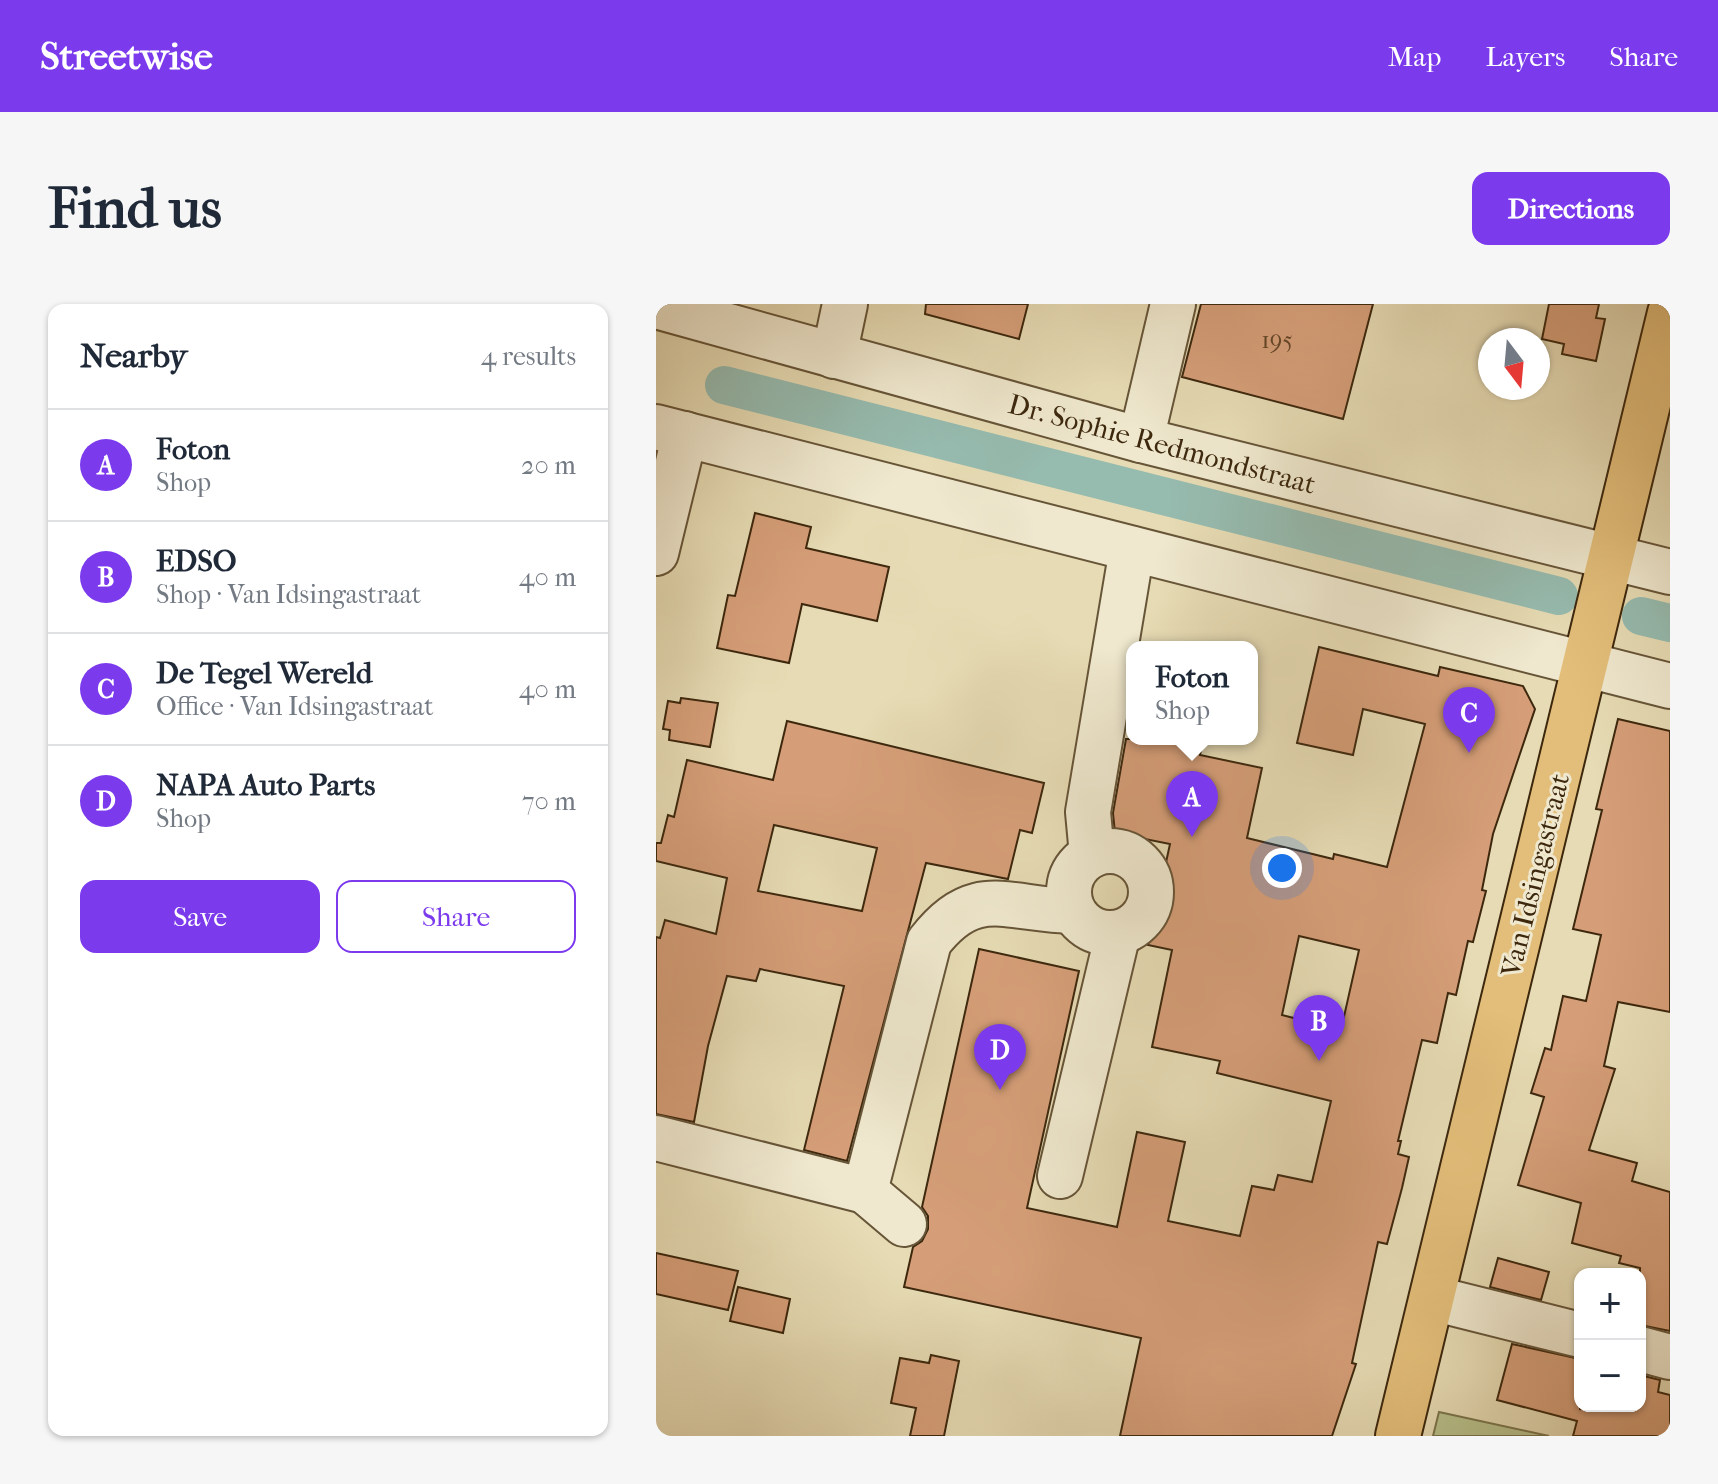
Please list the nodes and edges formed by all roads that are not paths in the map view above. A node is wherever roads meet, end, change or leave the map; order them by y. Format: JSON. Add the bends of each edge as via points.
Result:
{"nodes":[{"id":1,"x":845,"y":304,"type":"edge"},
{"id":2,"x":1173,"y":304,"type":"edge"},
{"id":3,"x":656,"y":306,"type":"edge"},
{"id":4,"x":1670,"y":313,"type":"edge"},
{"id":5,"x":834,"y":356,"type":"junction"},
{"id":6,"x":670,"y":430,"type":"edge"},
{"id":7,"x":1141,"y":440,"type":"junction"},
{"id":8,"x":1132,"y":549,"type":"junction"},
{"id":9,"x":656,"y":553,"type":"edge"},
{"id":10,"x":1609,"y":557,"type":"junction"},
{"id":11,"x":1670,"y":572,"type":"edge"},
{"id":12,"x":1586,"y":666,"type":"junction"},
{"id":13,"x":1670,"y":686,"type":"edge"},
{"id":14,"x":1092,"y":855,"type":"junction"},
{"id":15,"x":1073,"y":911,"type":"junction"},
{"id":16,"x":1118,"y":933,"type":"junction"},
{"id":17,"x":656,"y":1138,"type":"edge"},
{"id":18,"x":1060,"y":1176,"type":"dead end"},
{"id":19,"x":865,"y":1191,"type":"junction"},
{"id":20,"x":904,"y":1224,"type":"dead end"},
{"id":21,"x":1432,"y":1298,"type":"junction"},
{"id":22,"x":1574,"y":1334,"type":"edge"},
{"id":23,"x":1646,"y":1351,"type":"edge"},
{"id":24,"x":1670,"y":1357,"type":"edge"},
{"id":25,"x":1398,"y":1436,"type":"edge"}],
"edges":[{"from":1,"to":5,"type":"street"},
{"from":2,"to":7,"type":"street"},
{"from":3,"to":5,"type":"street","name":"Dr. Sophie Redmondstraat"},
{"from":4,"to":10,"type":"main road","name":"Van Idsingastraat"},
{"from":5,"to":7,"type":"street","name":"Dr. Sophie Redmondstraat"},
{"from":6,"to":8,"type":"street"},
{"from":6,"to":9,"type":"street"},
{"from":7,"to":10,"type":"street","name":"Dr. Sophie Redmondstraat"},
{"from":8,"to":12,"type":"street"},
{"from":8,"to":14,"type":"street","via":[[1088,812]]},
{"from":10,"to":11,"type":"street","name":"Dr. Sophie Redmondstraat"},
{"from":10,"to":12,"type":"main road","name":"Van Idsingastraat"},
{"from":12,"to":13,"type":"street"},
{"from":12,"to":21,"type":"main road","name":"Van Idsingastraat"},
{"from":14,"to":15,"type":"street","via":[[1081,862],[1068,885]]},
{"from":14,"to":16,"type":"street","via":[[1106,851],[1133,857],[1150,879],[1149,907],[1142,919]]},
{"from":15,"to":16,"type":"street","via":[[1091,930]]},
{"from":15,"to":19,"type":"street","via":[[979,903],[957,911],[929,942]]},
{"from":16,"to":18,"type":"street"},
{"from":17,"to":19,"type":"street"},
{"from":19,"to":20,"type":"street"},
{"from":21,"to":22,"type":"street"},
{"from":21,"to":25,"type":"main road","name":"Van Idsingastraat"},
{"from":23,"to":24,"type":"street"}]}
